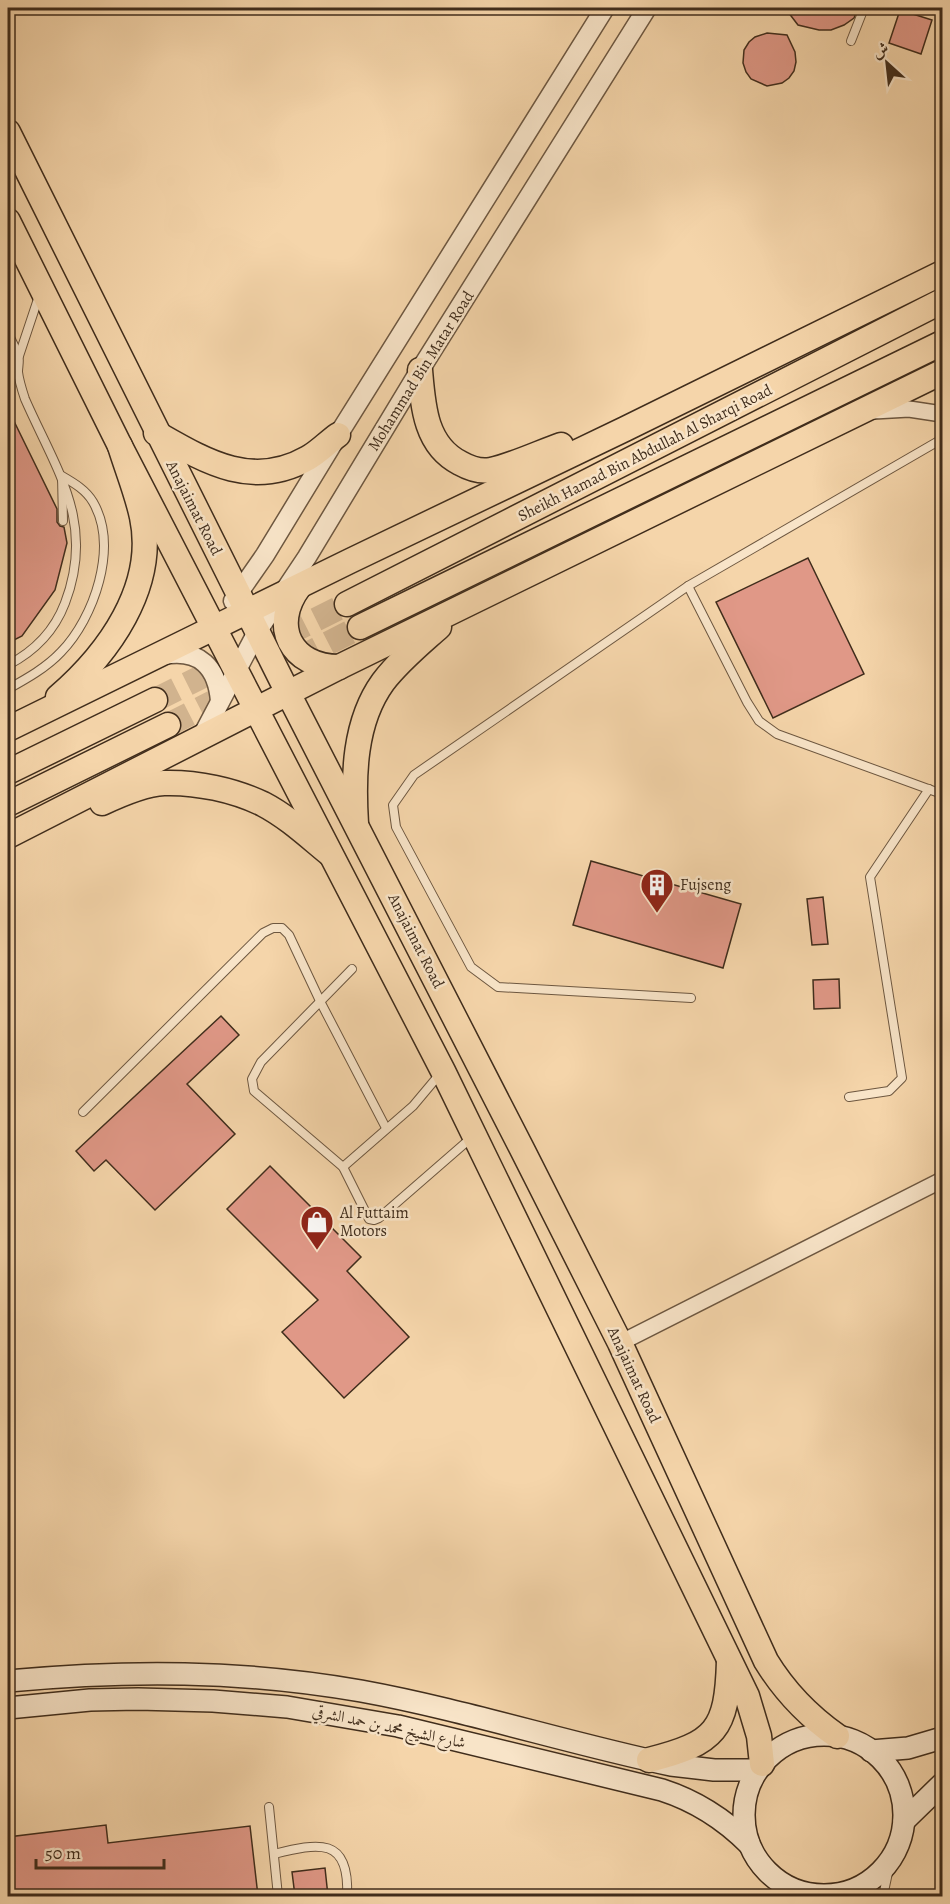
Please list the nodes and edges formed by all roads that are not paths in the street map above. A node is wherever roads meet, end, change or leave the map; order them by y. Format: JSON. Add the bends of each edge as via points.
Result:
{"nodes":[{"id":1,"x":605,"y":8,"type":"edge"},
{"id":2,"x":647,"y":8,"type":"edge"},
{"id":3,"x":864,"y":8,"type":"edge"},
{"id":4,"x":851,"y":41,"type":"dead end"},
{"id":5,"x":8,"y":132,"type":"edge"},
{"id":6,"x":8,"y":221,"type":"edge"},
{"id":7,"x":942,"y":273,"type":"edge"},
{"id":8,"x":41,"y":289,"type":"junction"},
{"id":9,"x":942,"y":301,"type":"edge"},
{"id":10,"x":8,"y":333,"type":"edge"},
{"id":11,"x":942,"y":344,"type":"edge"},
{"id":12,"x":19,"y":356,"type":"junction"},
{"id":13,"x":420,"y":370,"type":"junction"},
{"id":14,"x":942,"y":372,"type":"edge"},
{"id":15,"x":859,"y":413,"type":"junction"},
{"id":16,"x":942,"y":414,"type":"edge"},
{"id":17,"x":625,"y":429,"type":"junction"},
{"id":18,"x":156,"y":433,"type":"junction"},
{"id":19,"x":338,"y":435,"type":"junction"},
{"id":20,"x":942,"y":439,"type":"edge"},
{"id":21,"x":120,"y":446,"type":"junction"},
{"id":22,"x":62,"y":476,"type":"junction"},
{"id":23,"x":63,"y":521,"type":"dead end"},
{"id":24,"x":688,"y":586,"type":"junction"},
{"id":25,"x":290,"y":591,"type":"junction"},
{"id":26,"x":347,"y":604,"type":"tunnel mouth"},
{"id":27,"x":458,"y":609,"type":"junction"},
{"id":28,"x":247,"y":613,"type":"junction"},
{"id":29,"x":360,"y":627,"type":"tunnel mouth"},
{"id":30,"x":215,"y":628,"type":"junction"},
{"id":31,"x":156,"y":657,"type":"junction"},
{"id":32,"x":8,"y":665,"type":"edge"},
{"id":33,"x":339,"y":667,"type":"junction"},
{"id":34,"x":236,"y":669,"type":"junction"},
{"id":35,"x":8,"y":689,"type":"edge"},
{"id":36,"x":288,"y":693,"type":"junction"},
{"id":37,"x":155,"y":700,"type":"tunnel mouth"},
{"id":38,"x":220,"y":701,"type":"junction"},
{"id":39,"x":256,"y":709,"type":"junction"},
{"id":40,"x":21,"y":719,"type":"edge"},
{"id":41,"x":168,"y":725,"type":"tunnel mouth"},
{"id":42,"x":201,"y":738,"type":"junction"},
{"id":43,"x":8,"y":772,"type":"edge"},
{"id":44,"x":929,"y":789,"type":"junction"},
{"id":45,"x":942,"y":794,"type":"edge"},
{"id":46,"x":8,"y":804,"type":"edge"},
{"id":47,"x":356,"y":824,"type":"junction"},
{"id":48,"x":10,"y":835,"type":"edge"},
{"id":49,"x":330,"y":854,"type":"junction"},
{"id":50,"x":352,"y":969,"type":"dead end"},
{"id":51,"x":691,"y":998,"type":"dead end"},
{"id":52,"x":321,"y":1003,"type":"junction"},
{"id":53,"x":443,"y":1071,"type":"junction"},
{"id":54,"x":849,"y":1097,"type":"dead end"},
{"id":55,"x":83,"y":1112,"type":"dead end"},
{"id":56,"x":386,"y":1128,"type":"junction"},
{"id":57,"x":474,"y":1135,"type":"junction"},
{"id":58,"x":343,"y":1167,"type":"junction"},
{"id":59,"x":942,"y":1180,"type":"edge"},
{"id":60,"x":620,"y":1343,"type":"junction"},
{"id":61,"x":729,"y":1655,"type":"junction"},
{"id":62,"x":8,"y":1682,"type":"edge"},
{"id":63,"x":8,"y":1708,"type":"edge"},
{"id":64,"x":837,"y":1736,"type":"junction"},
{"id":65,"x":942,"y":1738,"type":"edge"},
{"id":66,"x":871,"y":1751,"type":"junction"},
{"id":67,"x":649,"y":1760,"type":"junction"},
{"id":68,"x":760,"y":1767,"type":"junction"},
{"id":69,"x":942,"y":1784,"type":"edge"},
{"id":70,"x":269,"y":1807,"type":"dead end"},
{"id":71,"x":904,"y":1821,"type":"junction"},
{"id":72,"x":749,"y":1844,"type":"junction"},
{"id":73,"x":274,"y":1854,"type":"junction"},
{"id":74,"x":891,"y":1859,"type":"junction"},
{"id":75,"x":808,"y":1895,"type":"edge"},
{"id":76,"x":278,"y":1896,"type":"edge"},
{"id":77,"x":347,"y":1896,"type":"edge"},
{"id":78,"x":883,"y":1896,"type":"edge"}],
"edges":[{"from":1,"to":19,"type":"street"},
{"from":2,"to":13,"type":"street","name":"Mohammad Bin Matar Road"},
{"from":3,"to":4,"type":"lane"},
{"from":5,"to":18,"type":"main road","name":"Anajaimat Road"},
{"from":6,"to":8,"type":"main road"},
{"from":7,"to":17,"type":"main road"},
{"from":8,"to":12,"type":"lane"},
{"from":8,"to":21,"type":"main road"},
{"from":9,"to":26,"type":"main road","name":"Sheikh Hamad Bin Abdullah Al Sharqi Road"},
{"from":10,"to":12,"type":"lane"},
{"from":11,"to":29,"type":"main road","name":"Sheikh Hamad Bin Abdullah Al Sharqi Road"},
{"from":12,"to":22,"type":"lane","via":[[20,385]]},
{"from":13,"to":17,"type":"main road","via":[[424,414],[434,440],[449,458],[469,468],[490,470],[591,434]]},
{"from":13,"to":25,"type":"street","name":"Mohammad Bin Matar Road"},
{"from":14,"to":15,"type":"main road"},
{"from":15,"to":16,"type":"street","via":[[909,409]]},
{"from":15,"to":27,"type":"main road"},
{"from":17,"to":25,"type":"main road"},
{"from":18,"to":19,"type":"main road","via":[[216,465],[246,471],[289,466],[309,458]]},
{"from":18,"to":28,"type":"main road","name":"Anajaimat Road"},
{"from":19,"to":28,"type":"street","via":[[265,555]]},
{"from":20,"to":24,"type":"lane"},
{"from":21,"to":30,"type":"main road"},
{"from":21,"to":40,"type":"main road","via":[[142,517],[144,539],[131,607],[72,685]]},
{"from":22,"to":23,"type":"lane"},
{"from":22,"to":32,"type":"lane","via":[[77,537],[70,588],[63,609],[42,641]]},
{"from":22,"to":35,"type":"lane","via":[[80,487],[99,515],[103,552],[95,596],[76,634],[60,653]]},
{"from":24,"to":44,"type":"lane","via":[[759,721],[777,734]]},
{"from":24,"to":51,"type":"lane","via":[[414,775],[393,805],[396,827],[471,967],[498,987]]},
{"from":25,"to":28,"type":"main road"},
{"from":25,"to":33,"type":"main road","via":[[285,613],[290,642],[310,662]]},
{"from":27,"to":33,"type":"main road"},
{"from":27,"to":47,"type":"main road","via":[[401,662],[370,704],[355,773]]},
{"from":28,"to":30,"type":"main road"},
{"from":28,"to":34,"type":"street"},
{"from":28,"to":36,"type":"main road","name":"Anajaimat Road"},
{"from":30,"to":31,"type":"main road"},
{"from":30,"to":34,"type":"main road"},
{"from":31,"to":38,"type":"street","via":[[182,653],[207,664],[217,679]]},
{"from":31,"to":40,"type":"main road"},
{"from":33,"to":36,"type":"main road"},
{"from":34,"to":38,"type":"street"},
{"from":34,"to":39,"type":"main road"},
{"from":36,"to":39,"type":"main road"},
{"from":36,"to":47,"type":"main road","name":"Anajaimat Road"},
{"from":37,"to":43,"type":"main road"},
{"from":38,"to":42,"type":"street"},
{"from":39,"to":42,"type":"main road"},
{"from":39,"to":49,"type":"main road"},
{"from":41,"to":46,"type":"main road"},
{"from":42,"to":48,"type":"main road"},
{"from":44,"to":45,"type":"lane"},
{"from":44,"to":54,"type":"lane","via":[[870,877],[902,1078],[890,1091]]},
{"from":47,"to":60,"type":"main road","name":"Anajaimat Road"},
{"from":48,"to":49,"type":"main road","via":[[56,824],[121,794],[162,783],[221,790],[264,805]]},
{"from":49,"to":53,"type":"main road"},
{"from":50,"to":52,"type":"lane"},
{"from":52,"to":55,"type":"lane","via":[[289,935],[282,928],[273,928],[263,933]]},
{"from":52,"to":56,"type":"lane"},
{"from":52,"to":58,"type":"lane","via":[[261,1062],[252,1086]]},
{"from":53,"to":56,"type":"lane","via":[[413,1106]]},
{"from":53,"to":57,"type":"main road"},
{"from":56,"to":58,"type":"lane"},
{"from":57,"to":58,"type":"lane","via":[[374,1220],[364,1214]]},
{"from":57,"to":61,"type":"main road"},
{"from":59,"to":60,"type":"street"},
{"from":60,"to":64,"type":"main road","name":"Anajaimat Road","via":[[766,1661],[797,1704]]},
{"from":61,"to":67,"type":"main road","via":[[726,1702],[711,1732],[693,1747]]},
{"from":61,"to":68,"type":"main road","via":[[753,1709]]},
{"from":62,"to":67,"type":"main road","name":"شارع الشيخ محمد بن حمد الشرقي","via":[[81,1674],[168,1673],[315,1684],[405,1700]]},
{"from":63,"to":72,"type":"main road","name":"شارع الشيخ محمد بن حمد الشرقي","via":[[90,1700],[175,1699],[250,1703],[361,1718],[678,1795],[709,1811]]},
{"from":64,"to":66,"type":"main road"},
{"from":64,"to":68,"type":"main road","via":[[809,1737],[783,1746]]},
{"from":65,"to":66,"type":"main road","via":[[908,1748]]},
{"from":66,"to":71,"type":"main road","via":[[897,1782]]},
{"from":67,"to":68,"type":"main road","name":"شارع الشيخ محمد بن حمد الشرقي","via":[[692,1768]]},
{"from":68,"to":72,"type":"main road","via":[[745,1801],[744,1823]]},
{"from":69,"to":71,"type":"main road"},
{"from":70,"to":73,"type":"lane"},
{"from":71,"to":74,"type":"main road"},
{"from":72,"to":75,"type":"main road","via":[[771,1876]]},
{"from":73,"to":76,"type":"lane"},
{"from":73,"to":77,"type":"lane","via":[[312,1845],[331,1850],[344,1863]]},
{"from":74,"to":75,"type":"main road","via":[[872,1879],[847,1892]]},
{"from":74,"to":78,"type":"lane"}]}
